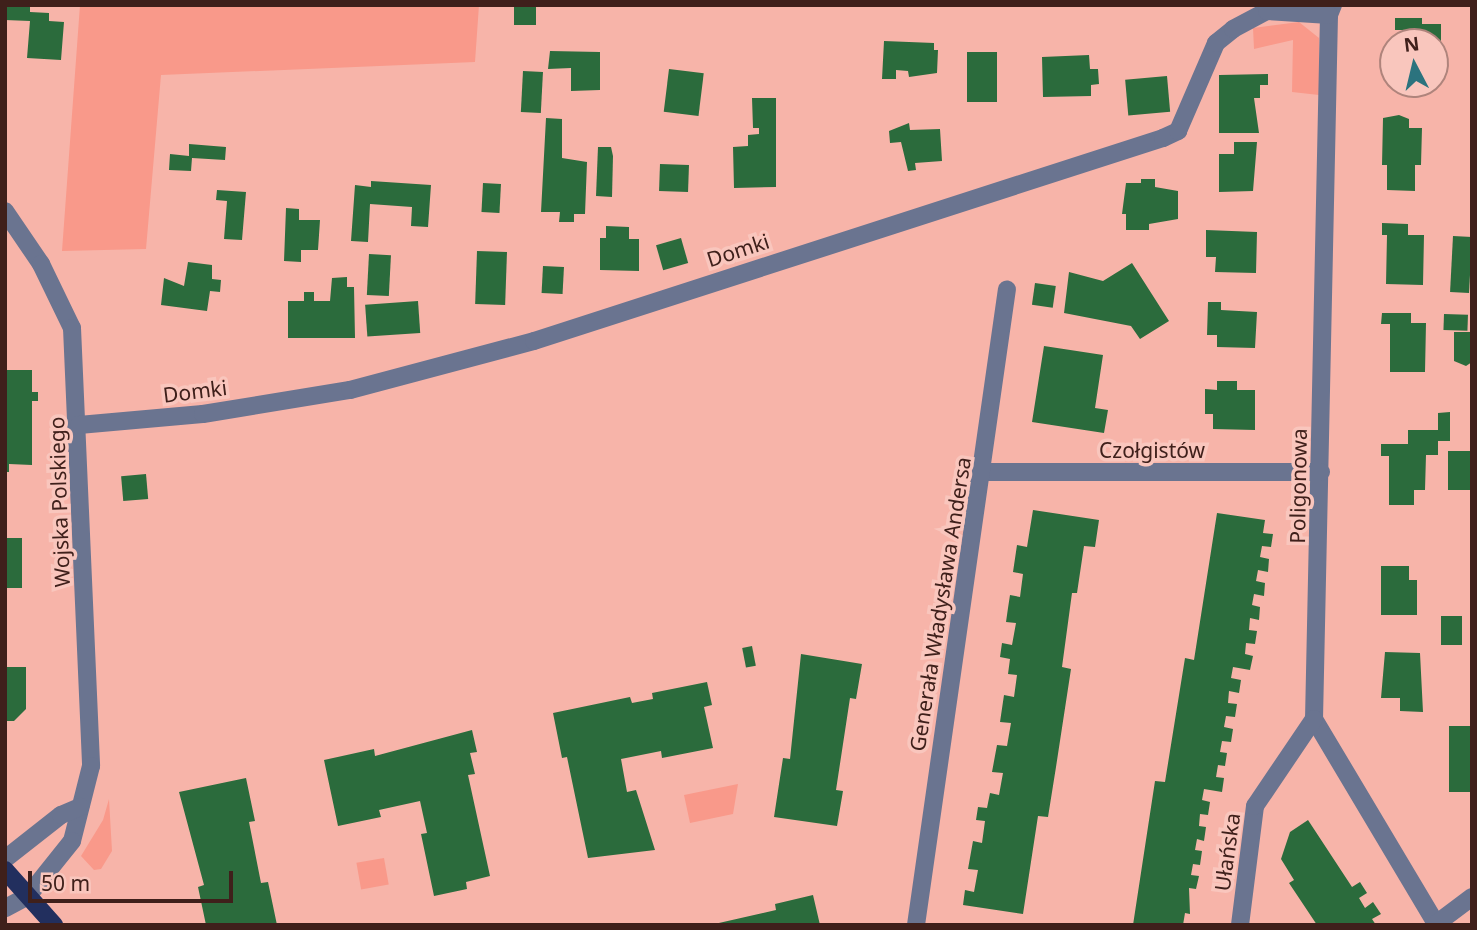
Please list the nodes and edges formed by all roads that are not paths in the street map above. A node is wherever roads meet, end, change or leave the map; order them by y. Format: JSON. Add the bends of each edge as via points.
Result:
{"nodes":[{"id":1,"x":1254,"y":9,"type":"edge"},
{"id":2,"x":1331,"y":10,"type":"edge"},
{"id":3,"x":5,"y":211,"type":"edge"},
{"id":4,"x":1007,"y":289,"type":"dead end"},
{"id":5,"x":79,"y":425,"type":"junction"},
{"id":6,"x":984,"y":472,"type":"junction"},
{"id":7,"x":1321,"y":472,"type":"junction"},
{"id":8,"x":1314,"y":719,"type":"junction"},
{"id":9,"x":80,"y":807,"type":"junction"},
{"id":10,"x":5,"y":859,"type":"edge"},
{"id":11,"x":5,"y":870,"type":"edge"},
{"id":12,"x":28,"y":896,"type":"junction"},
{"id":13,"x":1472,"y":897,"type":"edge"},
{"id":14,"x":5,"y":908,"type":"edge"},
{"id":15,"x":1437,"y":924,"type":"edge"},
{"id":16,"x":54,"y":925,"type":"edge"},
{"id":17,"x":916,"y":925,"type":"edge"},
{"id":18,"x":1240,"y":925,"type":"edge"}],
"edges":[{"from":1,"to":2,"type":"street","name":"Domki"},
{"from":1,"to":5,"type":"street","name":"Domki","via":[[1216,43],[1186,118],[1178,131],[1163,138],[534,341],[350,390],[203,414]]},
{"from":2,"to":7,"type":"street","name":"Poligonowa"},
{"from":3,"to":5,"type":"street","name":"Wojska Polskiego","via":[[41,264],[72,328]]},
{"from":4,"to":6,"type":"street","name":"Generała Władysława Andersa"},
{"from":5,"to":9,"type":"street","name":"Wojska Polskiego","via":[[91,766]]},
{"from":6,"to":7,"type":"street","name":"Czołgistów"},
{"from":6,"to":17,"type":"street","name":"Generała Władysława Andersa"},
{"from":7,"to":8,"type":"street","name":"Poligonowa"},
{"from":8,"to":15,"type":"street"},
{"from":8,"to":18,"type":"street","name":"Ułańska","via":[[1255,806]]},
{"from":9,"to":10,"type":"street"},
{"from":9,"to":12,"type":"street","name":"Wojska Polskiego","via":[[72,841]]},
{"from":11,"to":12,"type":"main road"},
{"from":12,"to":14,"type":"street","name":"Wojska Polskiego"},
{"from":12,"to":16,"type":"main road"},
{"from":13,"to":15,"type":"street"}]}
